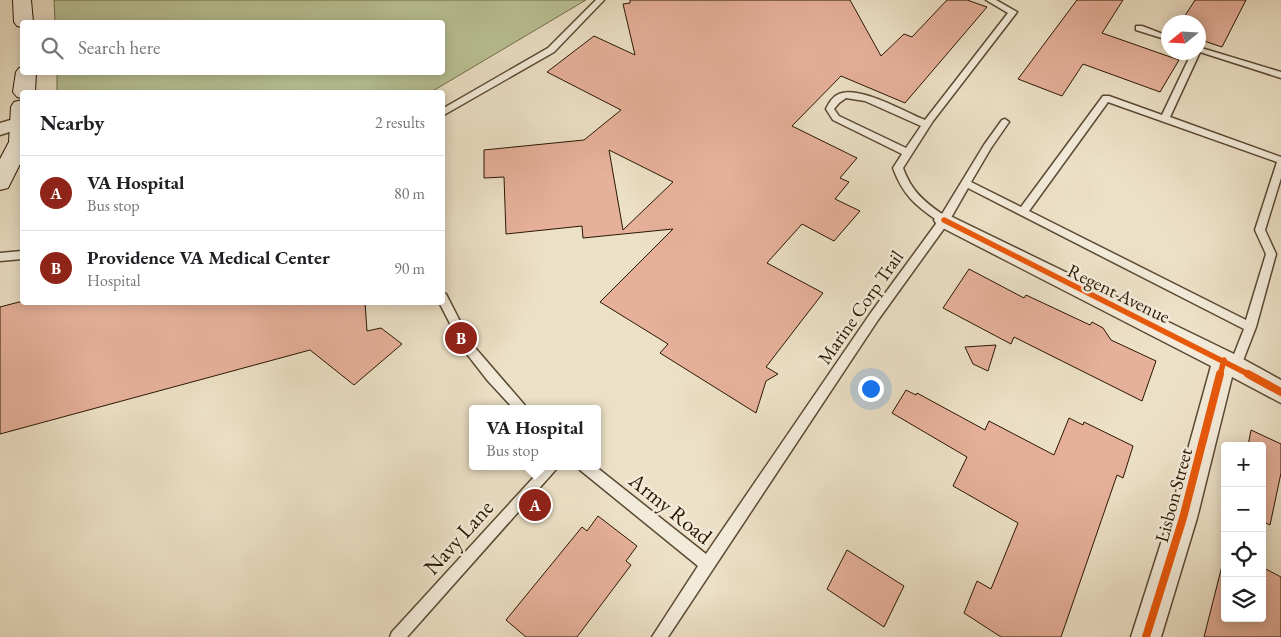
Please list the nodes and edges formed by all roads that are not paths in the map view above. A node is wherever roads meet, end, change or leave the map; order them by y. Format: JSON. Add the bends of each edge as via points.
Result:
{"nodes":[{"id":1,"x":22,"y":0,"type":"edge"},
{"id":2,"x":600,"y":0,"type":"edge"},
{"id":3,"x":990,"y":0,"type":"edge"},
{"id":4,"x":24,"y":20,"type":"edge"},
{"id":5,"x":1139,"y":28,"type":"dead end"},
{"id":6,"x":1161,"y":36,"type":"edge"},
{"id":7,"x":1206,"y":52,"type":"edge"},
{"id":8,"x":1192,"y":60,"type":"edge"},
{"id":9,"x":26,"y":75,"type":"edge"},
{"id":10,"x":1281,"y":75,"type":"edge"},
{"id":11,"x":24,"y":90,"type":"edge"},
{"id":12,"x":445,"y":111,"type":"edge"},
{"id":13,"x":1165,"y":118,"type":"junction"},
{"id":14,"x":14,"y":119,"type":"edge"},
{"id":15,"x":1006,"y":122,"type":"dead end"},
{"id":16,"x":926,"y":124,"type":"junction"},
{"id":17,"x":908,"y":153,"type":"junction"},
{"id":18,"x":1281,"y":162,"type":"edge"},
{"id":19,"x":0,"y":182,"type":"edge"},
{"id":20,"x":967,"y":184,"type":"junction"},
{"id":21,"x":1023,"y":212,"type":"junction"},
{"id":22,"x":944,"y":220,"type":"junction"},
{"id":23,"x":20,"y":255,"type":"edge"},
{"id":24,"x":0,"y":257,"type":"edge"},
{"id":25,"x":445,"y":303,"type":"edge"},
{"id":26,"x":1250,"y":328,"type":"junction"},
{"id":27,"x":1229,"y":363,"type":"junction"},
{"id":28,"x":1281,"y":392,"type":"edge"},
{"id":29,"x":518,"y":405,"type":"edge"},
{"id":30,"x":549,"y":470,"type":"edge"},
{"id":31,"x":590,"y":470,"type":"edge"},
{"id":32,"x":707,"y":564,"type":"junction"},
{"id":33,"x":397,"y":637,"type":"edge"},
{"id":34,"x":659,"y":637,"type":"edge"},
{"id":35,"x":1146,"y":637,"type":"edge"}],
"edges":[{"from":1,"to":4,"type":"main road"},
{"from":2,"to":12,"type":"lane","via":[[551,50]]},
{"from":3,"to":16,"type":"lane","via":[[1013,12]]},
{"from":5,"to":6,"type":"lane"},
{"from":7,"to":10,"type":"lane"},
{"from":8,"to":13,"type":"lane"},
{"from":9,"to":11,"type":"main road"},
{"from":13,"to":18,"type":"lane"},
{"from":13,"to":21,"type":"lane","via":[[1106,98]]},
{"from":14,"to":19,"type":"main road","via":[[20,142]]},
{"from":15,"to":20,"type":"lane","name":"Marine Corp Trail"},
{"from":16,"to":17,"type":"lane"},
{"from":16,"to":17,"type":"lane","via":[[850,95],[833,101],[830,109],[836,118]]},
{"from":17,"to":22,"type":"lane","via":[[898,168],[904,186],[914,199]]},
{"from":18,"to":26,"type":"lane","via":[[1260,230],[1271,254]]},
{"from":20,"to":21,"type":"lane"},
{"from":20,"to":22,"type":"lane","name":"Marine Corp Trail"},
{"from":21,"to":26,"type":"lane"},
{"from":22,"to":27,"type":"street","name":"Regent Avenue"},
{"from":22,"to":32,"type":"lane","name":"Marine Corp Trail","via":[[874,317]]},
{"from":23,"to":24,"type":"lane"},
{"from":25,"to":29,"type":"lane","via":[[468,346]]},
{"from":26,"to":27,"type":"lane","via":[[1241,355]]},
{"from":27,"to":28,"type":"street","name":"Regent Avenue"},
{"from":27,"to":35,"type":"street","name":"Lisbon Street"},
{"from":30,"to":33,"type":"lane","name":"Navy Lane"},
{"from":31,"to":32,"type":"lane","name":"Army Road"},
{"from":32,"to":34,"type":"lane","name":"Marine Corp Trail"}]}
